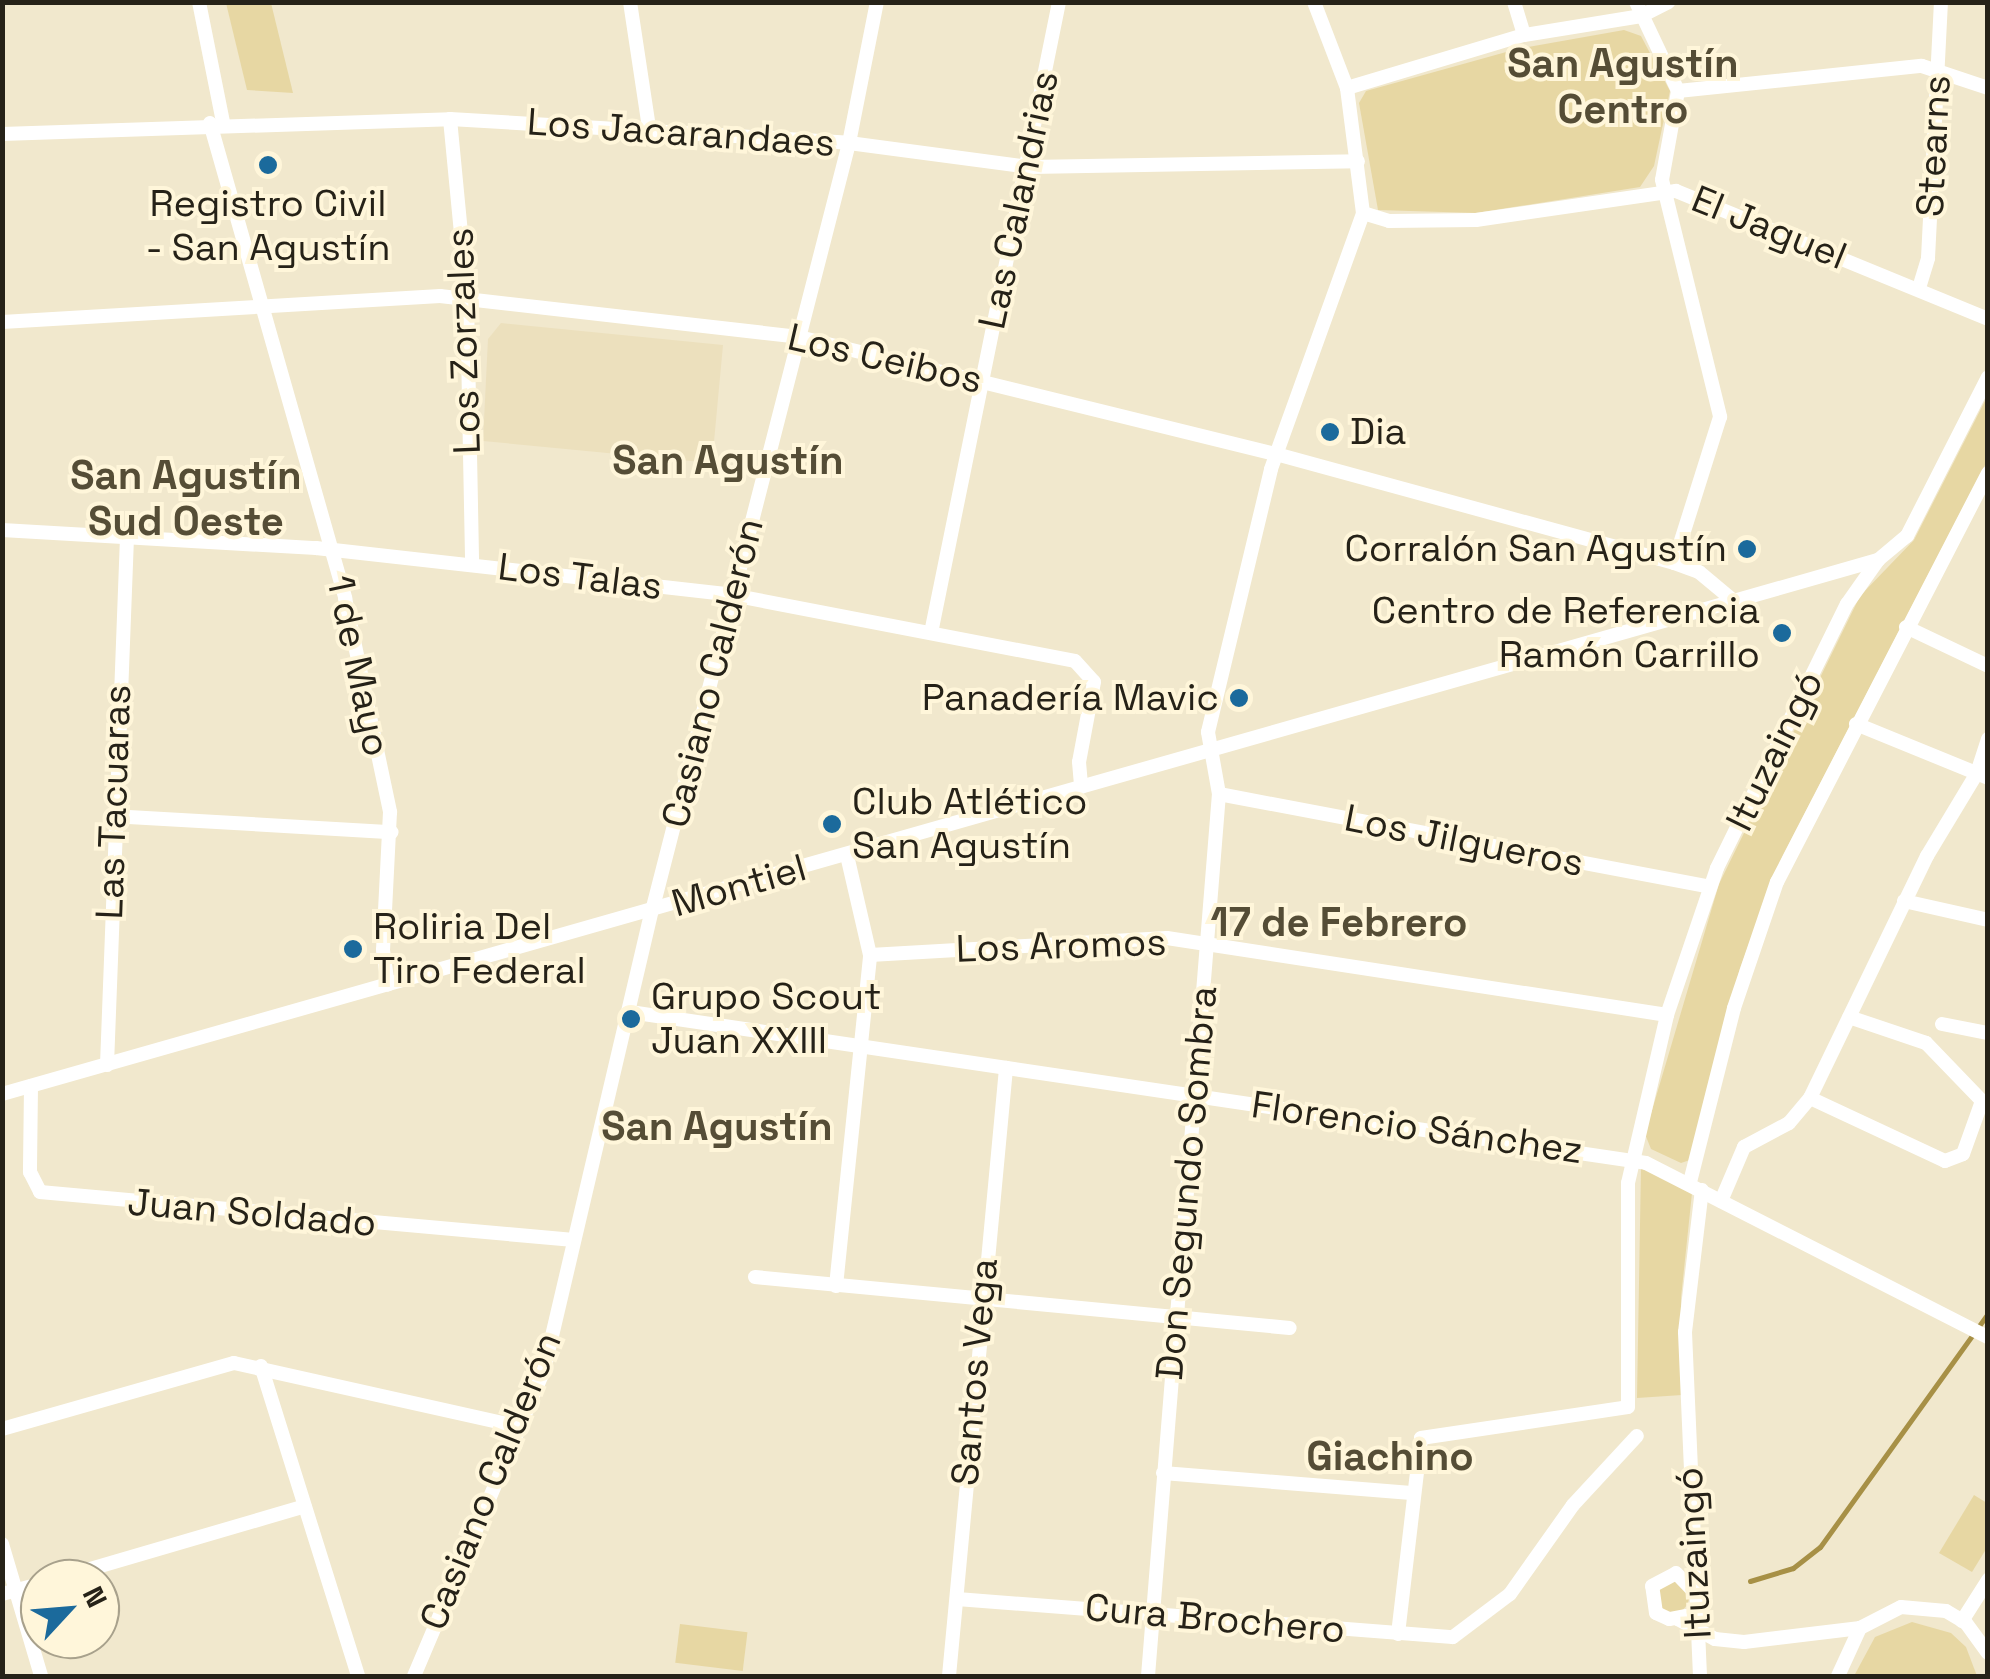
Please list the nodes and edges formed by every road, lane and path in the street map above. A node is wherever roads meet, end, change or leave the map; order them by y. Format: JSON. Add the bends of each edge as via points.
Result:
{"nodes":[{"id":1,"x":198,"y":2,"type":"edge"},
{"id":2,"x":630,"y":2,"type":"edge"},
{"id":3,"x":877,"y":2,"type":"edge"},
{"id":4,"x":1059,"y":2,"type":"edge"},
{"id":5,"x":1314,"y":2,"type":"edge"},
{"id":6,"x":1514,"y":2,"type":"edge"},
{"id":7,"x":1669,"y":2,"type":"edge"},
{"id":8,"x":1942,"y":2,"type":"edge"},
{"id":9,"x":1639,"y":9,"type":"edge"},
{"id":10,"x":1524,"y":35,"type":"junction"},
{"id":11,"x":1938,"y":72,"type":"junction"},
{"id":12,"x":1347,"y":88,"type":"junction"},
{"id":13,"x":1988,"y":88,"type":"edge"},
{"id":14,"x":1678,"y":91,"type":"junction"},
{"id":15,"x":450,"y":119,"type":"junction"},
{"id":16,"x":217,"y":123,"type":"junction"},
{"id":17,"x":649,"y":127,"type":"junction"},
{"id":18,"x":2,"y":134,"type":"edge"},
{"id":19,"x":849,"y":144,"type":"junction"},
{"id":20,"x":1358,"y":161,"type":"junction"},
{"id":21,"x":1030,"y":167,"type":"junction"},
{"id":22,"x":1664,"y":192,"type":"junction"},
{"id":23,"x":1363,"y":213,"type":"junction"},
{"id":24,"x":1919,"y":288,"type":"junction"},
{"id":25,"x":467,"y":296,"type":"junction"},
{"id":26,"x":258,"y":305,"type":"junction"},
{"id":27,"x":1988,"y":319,"type":"edge"},
{"id":28,"x":2,"y":322,"type":"edge"},
{"id":29,"x":799,"y":336,"type":"junction"},
{"id":30,"x":1988,"y":377,"type":"edge"},
{"id":31,"x":981,"y":380,"type":"junction"},
{"id":32,"x":1276,"y":454,"type":"junction"},
{"id":33,"x":1988,"y":473,"type":"edge"},
{"id":34,"x":2,"y":530,"type":"edge"},
{"id":35,"x":126,"y":538,"type":"junction"},
{"id":36,"x":332,"y":551,"type":"junction"},
{"id":37,"x":1878,"y":560,"type":"junction"},
{"id":38,"x":1674,"y":562,"type":"junction"},
{"id":39,"x":472,"y":564,"type":"junction"},
{"id":40,"x":1819,"y":579,"type":"junction"},
{"id":41,"x":732,"y":595,"type":"junction"},
{"id":42,"x":1734,"y":602,"type":"junction"},
{"id":43,"x":1847,"y":604,"type":"junction"},
{"id":44,"x":1906,"y":627,"type":"junction"},
{"id":45,"x":931,"y":633,"type":"junction"},
{"id":46,"x":1988,"y":666,"type":"edge"},
{"id":47,"x":1856,"y":724,"type":"junction"},
{"id":48,"x":1988,"y":739,"type":"edge"},
{"id":49,"x":1210,"y":751,"type":"junction"},
{"id":50,"x":1982,"y":776,"type":"edge"},
{"id":51,"x":1081,"y":787,"type":"junction"},
{"id":52,"x":1220,"y":794,"type":"junction"},
{"id":53,"x":111,"y":816,"type":"junction"},
{"id":54,"x":392,"y":832,"type":"junction"},
{"id":55,"x":847,"y":856,"type":"junction"},
{"id":56,"x":1709,"y":888,"type":"junction"},
{"id":57,"x":1904,"y":901,"type":"junction"},
{"id":58,"x":652,"y":911,"type":"junction"},
{"id":59,"x":1988,"y":920,"type":"edge"},
{"id":60,"x":1208,"y":946,"type":"junction"},
{"id":61,"x":870,"y":954,"type":"junction"},
{"id":62,"x":388,"y":985,"type":"junction"},
{"id":63,"x":630,"y":1012,"type":"junction"},
{"id":64,"x":1666,"y":1014,"type":"junction"},
{"id":65,"x":1849,"y":1018,"type":"junction"},
{"id":66,"x":1942,"y":1024,"type":"dead end"},
{"id":67,"x":1988,"y":1033,"type":"edge"},
{"id":68,"x":860,"y":1047,"type":"junction"},
{"id":69,"x":106,"y":1065,"type":"junction"},
{"id":70,"x":1006,"y":1068,"type":"junction"},
{"id":71,"x":31,"y":1086,"type":"junction"},
{"id":72,"x":2,"y":1094,"type":"edge"},
{"id":73,"x":1194,"y":1095,"type":"junction"},
{"id":74,"x":1810,"y":1098,"type":"junction"},
{"id":75,"x":1632,"y":1160,"type":"junction"},
{"id":76,"x":1696,"y":1186,"type":"junction"},
{"id":77,"x":1721,"y":1201,"type":"junction"},
{"id":78,"x":574,"y":1240,"type":"junction"},
{"id":79,"x":755,"y":1277,"type":"dead end"},
{"id":80,"x":836,"y":1286,"type":"junction"},
{"id":81,"x":982,"y":1300,"type":"junction"},
{"id":82,"x":1174,"y":1317,"type":"junction"},
{"id":83,"x":1290,"y":1328,"type":"dead end"},
{"id":84,"x":1988,"y":1337,"type":"edge"},
{"id":85,"x":260,"y":1366,"type":"junction"},
{"id":86,"x":516,"y":1426,"type":"junction"},
{"id":87,"x":2,"y":1429,"type":"edge"},
{"id":88,"x":1637,"y":1436,"type":"dead end"},
{"id":89,"x":1162,"y":1473,"type":"junction"},
{"id":90,"x":1411,"y":1492,"type":"junction"},
{"id":91,"x":305,"y":1506,"type":"junction"},
{"id":92,"x":2,"y":1544,"type":"edge"},
{"id":93,"x":1694,"y":1554,"type":"junction"},
{"id":94,"x":120,"y":1560,"type":"edge"},
{"id":95,"x":1676,"y":1574,"type":"junction"},
{"id":96,"x":1988,"y":1580,"type":"edge"},
{"id":97,"x":10,"y":1592,"type":"edge"},
{"id":98,"x":1695,"y":1596,"type":"junction"},
{"id":99,"x":956,"y":1599,"type":"junction"},
{"id":100,"x":1153,"y":1612,"type":"junction"},
{"id":101,"x":1678,"y":1619,"type":"junction"},
{"id":102,"x":1962,"y":1621,"type":"junction"},
{"id":103,"x":1860,"y":1628,"type":"junction"},
{"id":104,"x":1698,"y":1633,"type":"junction"},
{"id":105,"x":1398,"y":1634,"type":"junction"},
{"id":106,"x":1988,"y":1654,"type":"edge"},
{"id":107,"x":42,"y":1676,"type":"edge"},
{"id":108,"x":358,"y":1676,"type":"edge"},
{"id":109,"x":414,"y":1676,"type":"edge"},
{"id":110,"x":949,"y":1676,"type":"edge"},
{"id":111,"x":1148,"y":1676,"type":"edge"},
{"id":112,"x":1700,"y":1676,"type":"edge"},
{"id":113,"x":1838,"y":1676,"type":"edge"}],
"edges":[{"from":1,"to":16,"type":"street","name":"1 de Mayo","via":[[222,89]]},
{"from":2,"to":17,"type":"street"},
{"from":3,"to":19,"type":"street","name":"Casiano Calderón"},
{"from":4,"to":21,"type":"street","name":"Las Calandrias"},
{"from":5,"to":12,"type":"street","name":"Don Segundo Sombra"},
{"from":6,"to":10,"type":"street"},
{"from":7,"to":9,"type":"street"},
{"from":8,"to":11,"type":"street","name":"Stearns"},
{"from":9,"to":10,"type":"street"},
{"from":9,"to":14,"type":"street"},
{"from":10,"to":12,"type":"street"},
{"from":11,"to":13,"type":"street"},
{"from":11,"to":14,"type":"street","via":[[1922,66]]},
{"from":11,"to":24,"type":"street","name":"Stearns","via":[[1928,258]]},
{"from":12,"to":20,"type":"street","name":"Don Segundo Sombra"},
{"from":14,"to":22,"type":"street","via":[[1662,162]]},
{"from":15,"to":16,"type":"street","name":"Los Jacarandaes"},
{"from":15,"to":17,"type":"street","name":"Los Jacarandaes"},
{"from":15,"to":25,"type":"street","name":"Los Zorzales"},
{"from":16,"to":18,"type":"street","name":"Los Jacarandaes"},
{"from":16,"to":26,"type":"street","name":"1 de Mayo"},
{"from":17,"to":19,"type":"street","name":"Los Jacarandaes"},
{"from":19,"to":21,"type":"street","name":"Los Jacarandaes"},
{"from":19,"to":29,"type":"street","name":"Casiano Calderón"},
{"from":20,"to":21,"type":"street","name":"Los Jacarandaes"},
{"from":20,"to":23,"type":"street","name":"Don Segundo Sombra"},
{"from":21,"to":31,"type":"street","name":"Las Calandrias"},
{"from":22,"to":23,"type":"street","name":"El Jaguel","via":[[1476,220],[1390,221]]},
{"from":22,"to":24,"type":"street","name":"El Jaguel","via":[[1688,195]]},
{"from":22,"to":38,"type":"street","via":[[1720,417]]},
{"from":23,"to":32,"type":"street","name":"Don Segundo Sombra"},
{"from":24,"to":27,"type":"street","name":"El Jaguel"},
{"from":25,"to":26,"type":"street","name":"Los Ceibos"},
{"from":25,"to":29,"type":"street","name":"Los Ceibos"},
{"from":25,"to":39,"type":"street","name":"Los Zorzales"},
{"from":26,"to":28,"type":"street","name":"Los Ceibos"},
{"from":26,"to":36,"type":"street","name":"1 de Mayo"},
{"from":29,"to":31,"type":"street","name":"Los Ceibos"},
{"from":29,"to":41,"type":"street","name":"Casiano Calderón"},
{"from":30,"to":37,"type":"street","name":"Ituzaingó","via":[[1907,536]]},
{"from":31,"to":32,"type":"street","name":"Los Ceibos"},
{"from":31,"to":45,"type":"street","name":"Las Calandrias"},
{"from":32,"to":38,"type":"street","name":"Los Ceibos"},
{"from":32,"to":49,"type":"street","name":"Don Segundo Sombra","via":[[1210,720]]},
{"from":33,"to":44,"type":"street","name":"Ituzaingó"},
{"from":34,"to":35,"type":"street","name":"Los Talas"},
{"from":35,"to":36,"type":"street","name":"Los Talas"},
{"from":35,"to":53,"type":"street","name":"Las Tacuaras"},
{"from":36,"to":39,"type":"street","name":"Los Talas"},
{"from":36,"to":54,"type":"street","name":"1 de Mayo"},
{"from":37,"to":40,"type":"street","name":"Montiel"},
{"from":37,"to":43,"type":"street","name":"Ituzaingó"},
{"from":38,"to":42,"type":"street","name":"Los Ceibos","via":[[1699,572]]},
{"from":39,"to":41,"type":"street","name":"Los Talas"},
{"from":40,"to":42,"type":"street","name":"Montiel"},
{"from":40,"to":43,"type":"street","via":[[1839,588]]},
{"from":41,"to":45,"type":"street","name":"Los Talas"},
{"from":41,"to":58,"type":"street","name":"Casiano Calderón"},
{"from":42,"to":49,"type":"street","name":"Montiel"},
{"from":43,"to":56,"type":"street","name":"Ituzaingó"},
{"from":44,"to":46,"type":"street"},
{"from":44,"to":47,"type":"street","name":"Ituzaingó"},
{"from":45,"to":51,"type":"street","name":"Los Talas","via":[[1074,661],[1091,672]]},
{"from":47,"to":50,"type":"street"},
{"from":47,"to":76,"type":"street","name":"Ituzaingó","via":[[1763,921]]},
{"from":48,"to":50,"type":"street"},
{"from":49,"to":51,"type":"street","name":"Montiel"},
{"from":49,"to":52,"type":"street","name":"Don Segundo Sombra"},
{"from":50,"to":57,"type":"street"},
{"from":51,"to":55,"type":"street","name":"Montiel"},
{"from":52,"to":56,"type":"street","name":"Los Jilgueros"},
{"from":52,"to":60,"type":"street","name":"Don Segundo Sombra"},
{"from":53,"to":54,"type":"street"},
{"from":53,"to":69,"type":"street","name":"Las Tacuaras"},
{"from":54,"to":62,"type":"street","name":"1 de Mayo","via":[[383,950]]},
{"from":55,"to":58,"type":"street","name":"Montiel"},
{"from":55,"to":61,"type":"street"},
{"from":56,"to":64,"type":"street","name":"Ituzaingó"},
{"from":57,"to":59,"type":"street"},
{"from":57,"to":65,"type":"street"},
{"from":58,"to":62,"type":"street","name":"Montiel"},
{"from":58,"to":63,"type":"street","name":"Casiano Calderón"},
{"from":60,"to":61,"type":"street","name":"Los Aromos","via":[[1110,938]]},
{"from":60,"to":64,"type":"street","name":"Los Aromos"},
{"from":60,"to":73,"type":"street","name":"Don Segundo Sombra"},
{"from":61,"to":68,"type":"street"},
{"from":62,"to":69,"type":"street","name":"Montiel"},
{"from":63,"to":68,"type":"street","name":"Florencio Sánchez"},
{"from":63,"to":78,"type":"street","name":"Casiano Calderón"},
{"from":64,"to":75,"type":"street","name":"Ituzaingó"},
{"from":65,"to":74,"type":"street"},
{"from":65,"to":74,"type":"street","via":[[1926,1043],[1982,1101],[1964,1154],[1945,1161]]},
{"from":66,"to":67,"type":"street"},
{"from":68,"to":70,"type":"street","name":"Florencio Sánchez"},
{"from":68,"to":80,"type":"street"},
{"from":69,"to":71,"type":"street","name":"Montiel"},
{"from":70,"to":73,"type":"street","name":"Florencio Sánchez"},
{"from":70,"to":81,"type":"street","name":"Santos Vega"},
{"from":71,"to":72,"type":"street","name":"Montiel"},
{"from":71,"to":78,"type":"street","name":"Juan Soldado","via":[[30,1180],[53,1196]]},
{"from":73,"to":75,"type":"street","name":"Florencio Sánchez"},
{"from":73,"to":82,"type":"street","name":"Don Segundo Sombra"},
{"from":74,"to":77,"type":"street","via":[[1789,1123],[1744,1148]]},
{"from":75,"to":76,"type":"street","name":"Florencio Sánchez"},
{"from":75,"to":90,"type":"street","name":"Ituzaingó","via":[[1624,1326],[1628,1407],[1425,1435]]},
{"from":76,"to":77,"type":"street","name":"Florencio Sánchez"},
{"from":76,"to":93,"type":"street","name":"Ituzaingó","via":[[1685,1307]]},
{"from":77,"to":84,"type":"street","name":"Florencio Sánchez"},
{"from":78,"to":86,"type":"street","name":"Casiano Calderón","via":[[544,1370]]},
{"from":79,"to":80,"type":"street"},
{"from":80,"to":81,"type":"street"},
{"from":81,"to":82,"type":"street"},
{"from":81,"to":99,"type":"street","name":"Santos Vega"},
{"from":82,"to":83,"type":"street"},
{"from":82,"to":89,"type":"street","name":"Don Segundo Sombra"},
{"from":85,"to":86,"type":"street"},
{"from":85,"to":87,"type":"street","via":[[220,1365]]},
{"from":85,"to":91,"type":"street"},
{"from":86,"to":109,"type":"street","name":"Casiano Calderón"},
{"from":88,"to":105,"type":"street","name":"Cura Brochero","via":[[1573,1505],[1524,1578],[1471,1630],[1453,1637]]},
{"from":89,"to":90,"type":"street"},
{"from":89,"to":100,"type":"street","name":"Don Segundo Sombra"},
{"from":90,"to":105,"type":"street"},
{"from":91,"to":94,"type":"street"},
{"from":91,"to":108,"type":"street"},
{"from":92,"to":97,"type":"street"},
{"from":93,"to":95,"type":"street"},
{"from":93,"to":98,"type":"street","name":"Ituzaingó"},
{"from":95,"to":98,"type":"street"},
{"from":95,"to":101,"type":"street","via":[[1658,1578],[1649,1595],[1660,1616]]},
{"from":96,"to":102,"type":"street"},
{"from":97,"to":107,"type":"street"},
{"from":98,"to":101,"type":"street"},
{"from":98,"to":104,"type":"street","name":"Ituzaingó"},
{"from":99,"to":100,"type":"street","name":"Cura Brochero"},
{"from":99,"to":110,"type":"street","name":"Santos Vega"},
{"from":100,"to":105,"type":"street","name":"Cura Brochero"},
{"from":100,"to":111,"type":"street","name":"Don Segundo Sombra"},
{"from":101,"to":104,"type":"street"},
{"from":102,"to":103,"type":"street","via":[[1924,1606],[1901,1607]]},
{"from":102,"to":106,"type":"street"},
{"from":103,"to":104,"type":"street","via":[[1765,1642]]},
{"from":103,"to":113,"type":"street"},
{"from":104,"to":112,"type":"street","name":"Ituzaingó"}]}
